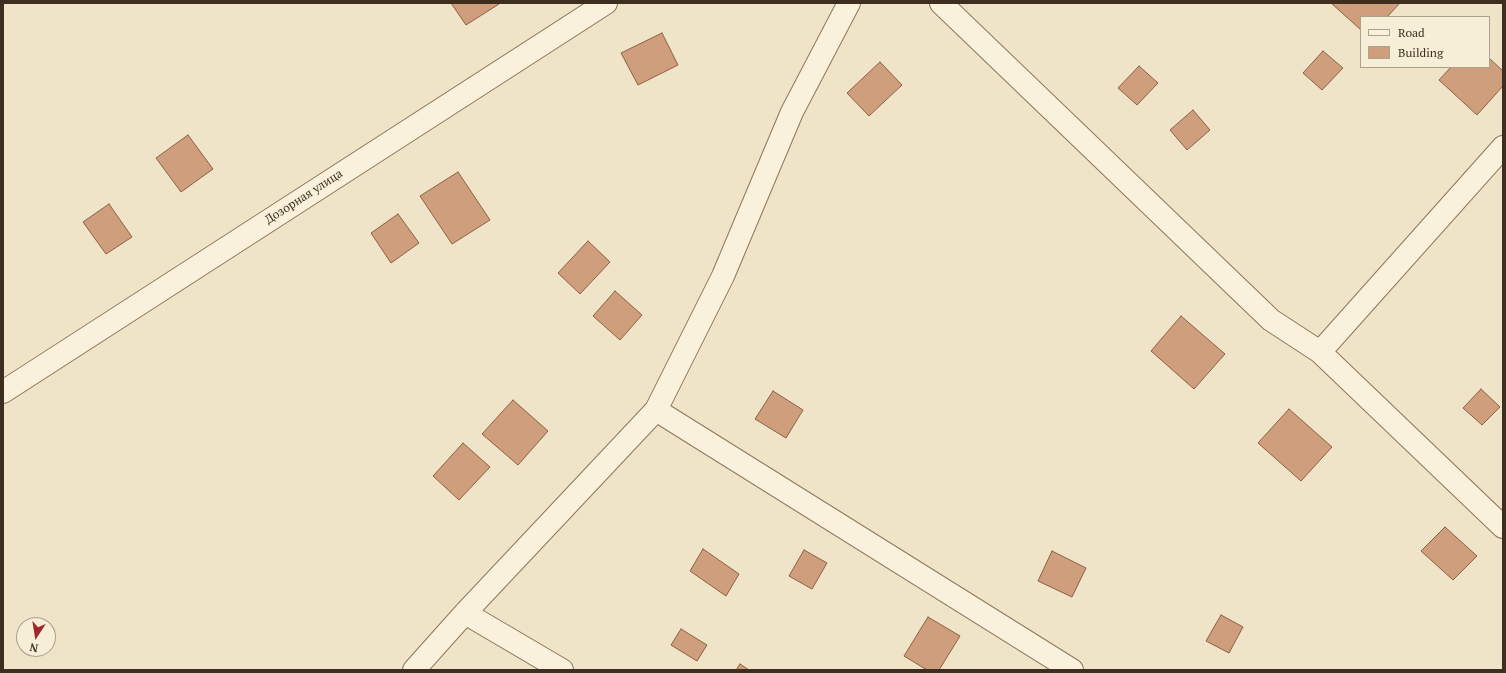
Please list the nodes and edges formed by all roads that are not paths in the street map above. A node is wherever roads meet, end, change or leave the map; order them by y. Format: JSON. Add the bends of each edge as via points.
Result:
{"nodes":[{"id":1,"x":606,"y":3,"type":"edge"},
{"id":2,"x":849,"y":3,"type":"edge"},
{"id":3,"x":941,"y":3,"type":"edge"},
{"id":4,"x":1503,"y":147,"type":"edge"},
{"id":5,"x":1320,"y":352,"type":"junction"},
{"id":6,"x":3,"y":392,"type":"edge"},
{"id":7,"x":656,"y":410,"type":"junction"},
{"id":8,"x":1503,"y":527,"type":"edge"},
{"id":9,"x":465,"y":613,"type":"junction"},
{"id":10,"x":414,"y":670,"type":"edge"},
{"id":11,"x":562,"y":670,"type":"edge"},
{"id":12,"x":1072,"y":670,"type":"edge"}],
"edges":[{"from":1,"to":6,"type":"street","name":"Дозорная улица"},
{"from":2,"to":7,"type":"street","via":[[792,112],[723,276]]},
{"from":3,"to":5,"type":"street","via":[[1270,320]]},
{"from":4,"to":5,"type":"street"},
{"from":5,"to":8,"type":"street"},
{"from":7,"to":9,"type":"street"},
{"from":7,"to":12,"type":"street"},
{"from":9,"to":10,"type":"street"},
{"from":9,"to":11,"type":"street"}]}
